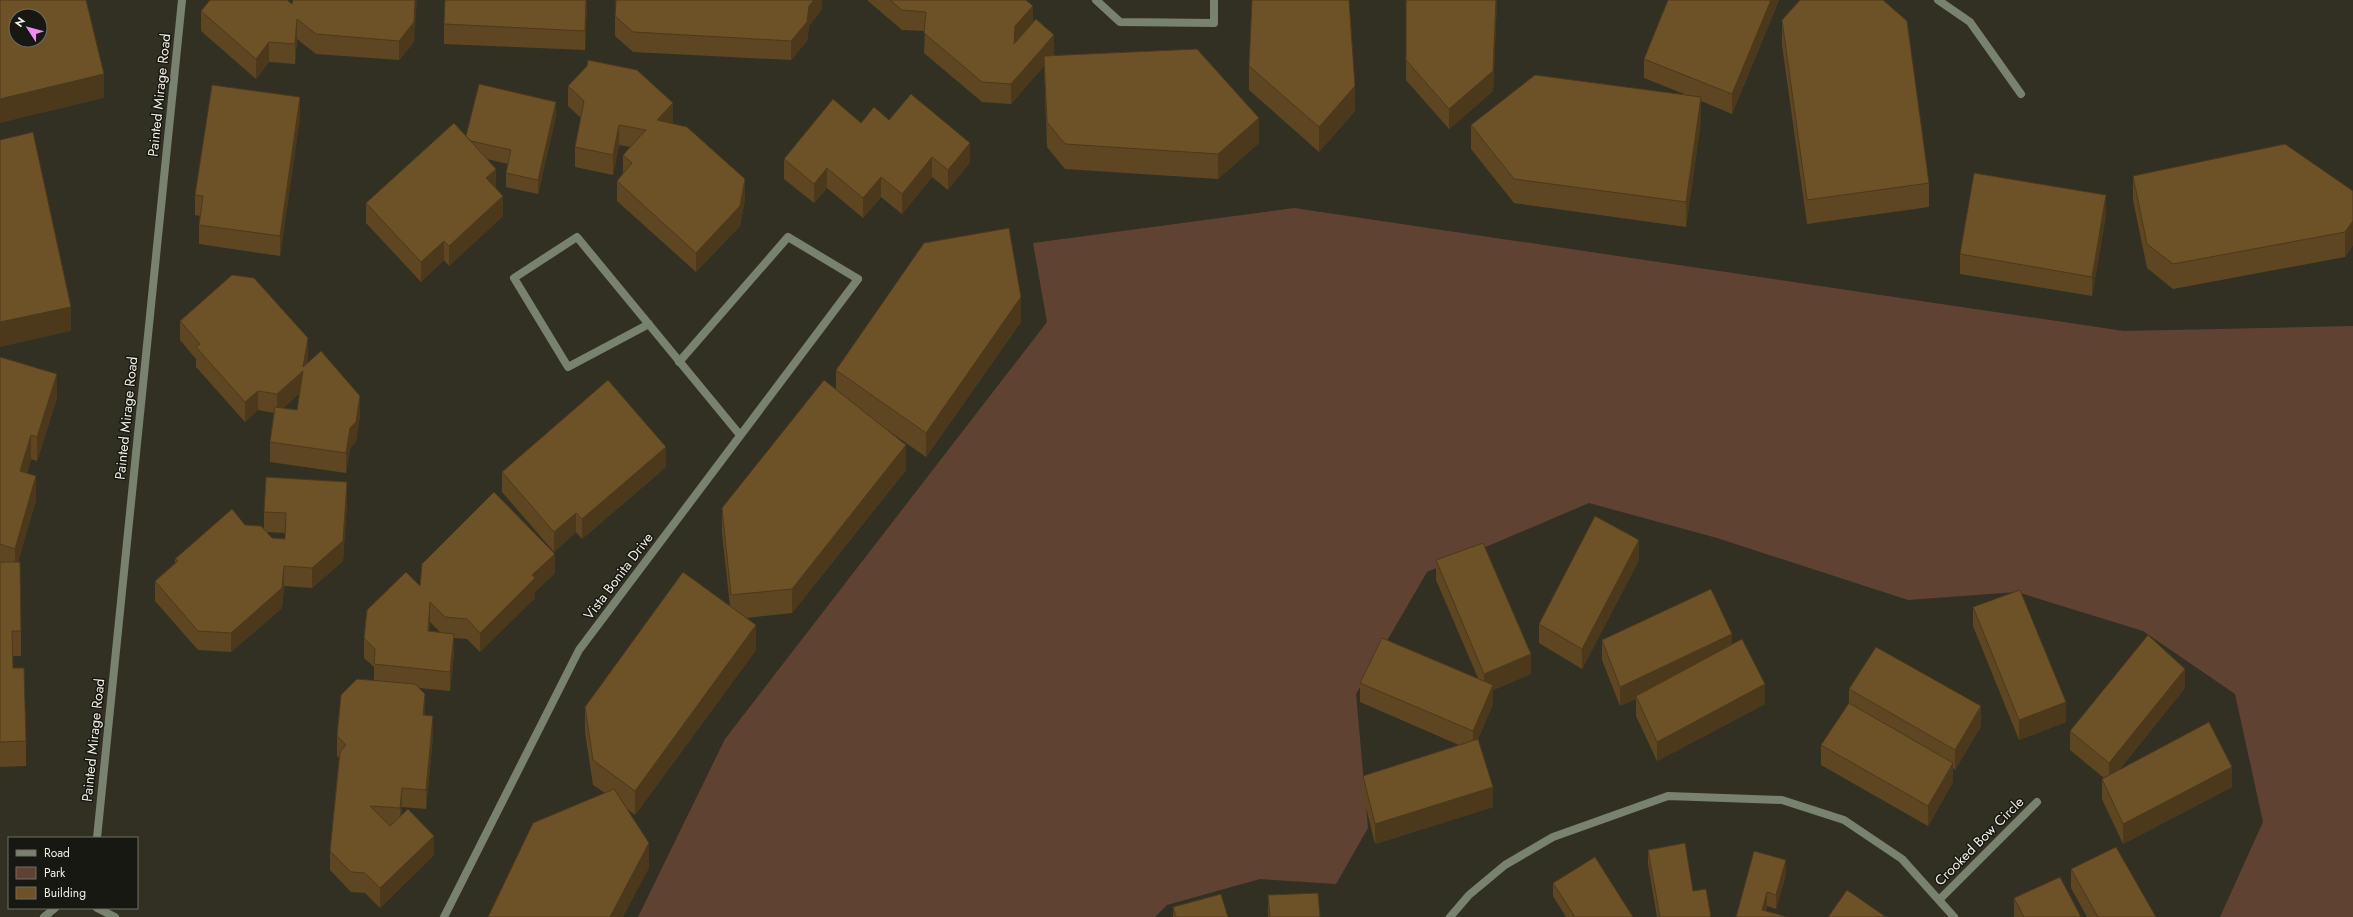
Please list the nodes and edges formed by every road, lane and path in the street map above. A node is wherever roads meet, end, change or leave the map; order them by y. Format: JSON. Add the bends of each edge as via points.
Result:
{"nodes":[{"id":1,"x":182,"y":0,"type":"edge"},
{"id":2,"x":1096,"y":0,"type":"edge"},
{"id":3,"x":1214,"y":0,"type":"edge"},
{"id":4,"x":1938,"y":0,"type":"edge"},
{"id":5,"x":2021,"y":94,"type":"dead end"},
{"id":6,"x":648,"y":324,"type":"junction"},
{"id":7,"x":679,"y":362,"type":"junction"},
{"id":8,"x":740,"y":436,"type":"junction"},
{"id":9,"x":2037,"y":802,"type":"dead end"},
{"id":10,"x":97,"y":837,"type":"edge"},
{"id":11,"x":1940,"y":899,"type":"junction"},
{"id":12,"x":54,"y":909,"type":"edge"},
{"id":13,"x":99,"y":909,"type":"edge"},
{"id":14,"x":44,"y":917,"type":"edge"},
{"id":15,"x":115,"y":917,"type":"edge"},
{"id":16,"x":444,"y":917,"type":"edge"},
{"id":17,"x":1450,"y":917,"type":"edge"},
{"id":18,"x":1954,"y":917,"type":"edge"}],
"edges":[{"from":1,"to":10,"type":"street","name":"Painted Mirage Road"},
{"from":2,"to":3,"type":"street","via":[[1120,22],[1214,23]]},
{"from":4,"to":5,"type":"street","via":[[1970,22]]},
{"from":6,"to":6,"type":"street","via":[[577,237],[514,278],[568,367]]},
{"from":6,"to":7,"type":"street"},
{"from":7,"to":8,"type":"street"},
{"from":7,"to":8,"type":"street","name":"Vista Bonita Drive","via":[[788,237],[858,279]]},
{"from":8,"to":16,"type":"street","name":"Vista Bonita Drive","via":[[579,650]]},
{"from":9,"to":11,"type":"street","name":"Crooked Bow Circle"},
{"from":11,"to":17,"type":"street","via":[[1902,859],[1844,820],[1782,800],[1668,796],[1553,837],[1505,865],[1470,895]]},
{"from":11,"to":18,"type":"street"},
{"from":12,"to":14,"type":"street"},
{"from":13,"to":15,"type":"street"}]}
